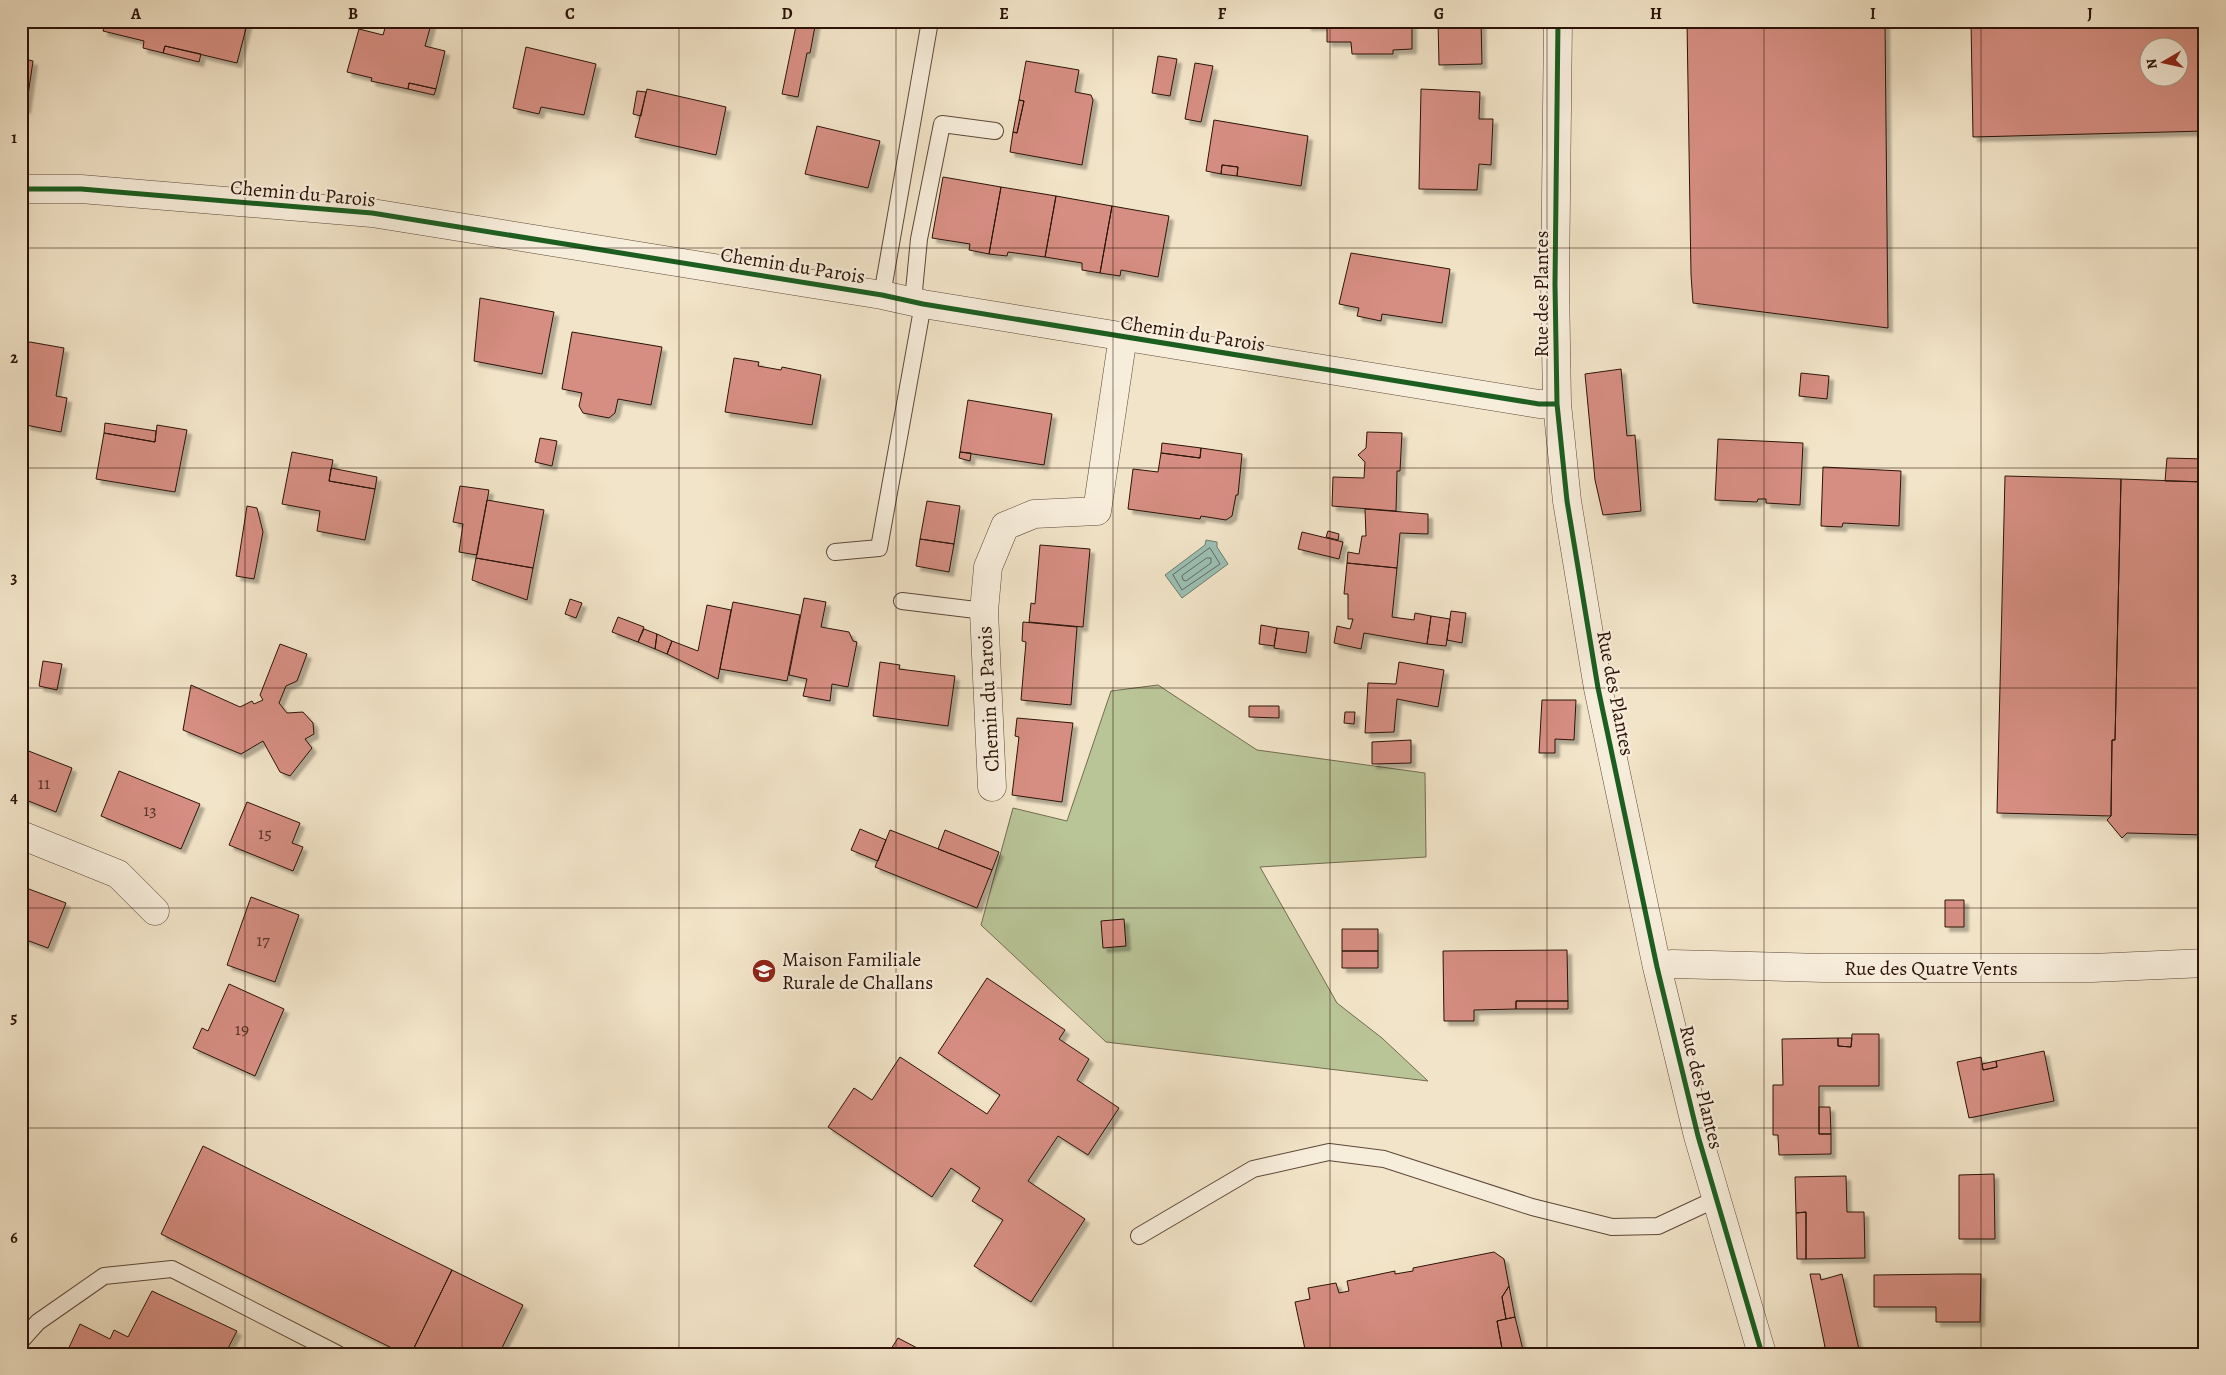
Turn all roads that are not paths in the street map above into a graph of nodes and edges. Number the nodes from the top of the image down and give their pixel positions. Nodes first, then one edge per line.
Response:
1 (930, 21) edge
2 (1558, 21) edge
3 (995, 131) dead end
4 (21, 189) edge
5 (882, 295) junction
6 (918, 302) junction
7 (1123, 336) junction
8 (1557, 404) junction
9 (834, 552) dead end
10 (902, 601) dead end
11 (984, 611) junction
12 (992, 787) dead end
13 (21, 835) edge
14 (155, 911) dead end
15 (2205, 963) edge
16 (1657, 967) junction
17 (1716, 1199) junction
18 (1140, 1236) dead end
19 (21, 1341) edge
20 (338, 1354) edge
21 (1762, 1354) edge

1 - 5 lane
2 - 8 street, Rue des Plantes
3 - 6 lane
4 - 5 street, Chemin du Parois
5 - 6 street, Chemin du Parois
6 - 7 street, Chemin du Parois
6 - 9 lane
7 - 8 street, Chemin du Parois
7 - 11 street, Chemin du Parois
8 - 16 street, Rue des Plantes
10 - 11 lane
11 - 12 street, Chemin du Parois
13 - 14 street
15 - 16 street, Rue des Quatre Vents
16 - 17 street, Rue des Plantes
17 - 18 lane
17 - 21 street, Rue des Plantes
19 - 20 lane

